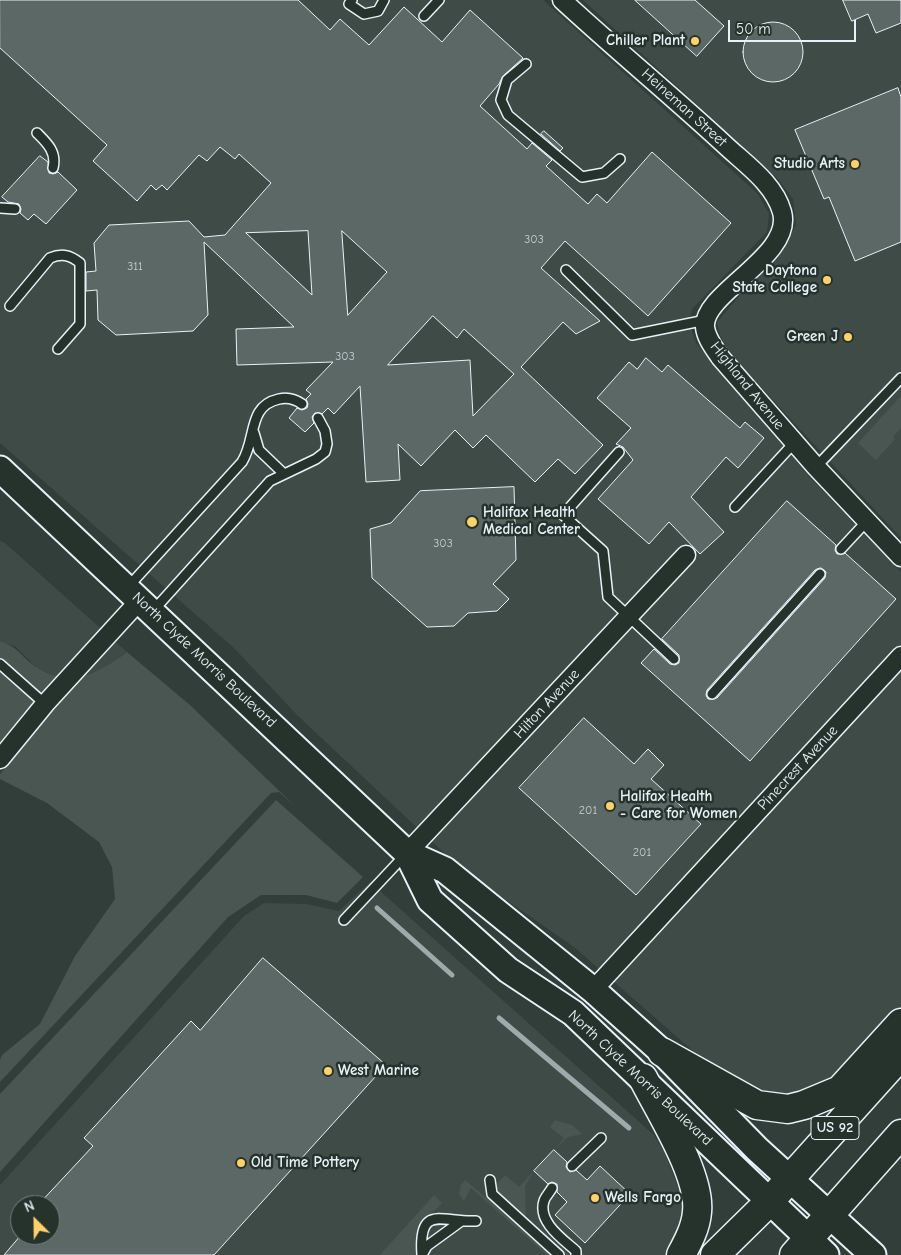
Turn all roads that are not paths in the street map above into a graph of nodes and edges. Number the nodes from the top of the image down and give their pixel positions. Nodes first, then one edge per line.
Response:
1 (352, 0) edge
2 (384, 0) edge
3 (439, 0) edge
4 (562, 0) edge
5 (424, 16) dead end
6 (526, 64) dead end
7 (37, 133) dead end
8 (620, 159) dead end
9 (53, 168) dead end
10 (0, 208) edge
11 (15, 209) dead end
12 (566, 270) dead end
13 (10, 306) dead end
14 (706, 320) junction
15 (58, 349) dead end
16 (901, 378) edge
17 (302, 404) dead end
18 (318, 418) dead end
19 (253, 431) junction
20 (794, 443) junction
21 (618, 452) dead end
22 (816, 467) junction
23 (0, 468) edge
24 (283, 473) junction
25 (735, 507) dead end
26 (867, 521) junction
27 (841, 549) dead end
28 (686, 555) dead end
29 (901, 557) edge
30 (820, 574) dead end
31 (139, 600) junction
32 (628, 617) junction
33 (901, 656) edge
34 (674, 659) dead end
35 (0, 664) edge
36 (712, 694) dead end
37 (45, 704) junction
38 (0, 758) edge
39 (407, 853) junction
40 (344, 920) dead end
41 (594, 990) junction
42 (901, 1023) edge
43 (662, 1052) junction
44 (901, 1055) edge
45 (643, 1078) junction
46 (901, 1134) edge
47 (601, 1138) dead end
48 (572, 1166) dead end
49 (789, 1179) junction
50 (490, 1180) dead end
51 (552, 1188) dead end
52 (769, 1202) junction
53 (829, 1215) junction
54 (476, 1221) dead end
55 (460, 1222) junction
56 (810, 1250) edge
57 (422, 1255) edge
58 (559, 1255) edge
59 (576, 1255) edge
60 (681, 1255) edge
61 (715, 1255) edge
62 (873, 1255) edge

1 - 2 lane
3 - 5 lane
4 - 14 street, Heineman Street
6 - 8 lane
7 - 9 lane
10 - 11 lane
12 - 14 lane
13 - 15 lane
14 - 20 street, Highland Avenue
16 - 22 lane
17 - 19 lane
18 - 24 lane
19 - 24 lane
19 - 31 lane
20 - 22 street, Highland Avenue
20 - 25 lane
21 - 32 lane
22 - 26 street, Highland Avenue
23 - 31 main road, North Clyde Morris Boulevard
24 - 31 lane
26 - 27 lane
26 - 29 street, Highland Avenue
28 - 32 street, Hilton Avenue
30 - 36 lane
31 - 37 street
31 - 39 main road, North Clyde Morris Boulevard
32 - 34 lane
32 - 39 street, Hilton Avenue
33 - 41 street, Pinecrest Avenue
35 - 37 lane
37 - 38 street
39 - 40 lane
39 - 41 main road, North Clyde Morris Boulevard
39 - 45 main road, North Clyde Morris Boulevard
41 - 43 main road, North Clyde Morris Boulevard
42 - 43 main road
43 - 49 main road, North Clyde Morris Boulevard
44 - 49 main road, US 92
45 - 52 main road, North Clyde Morris Boulevard
45 - 60 main road
46 - 53 main road
47 - 48 lane
49 - 52 main road, US 92
49 - 53 main road, North Clyde Morris Boulevard
50 - 58 lane
51 - 59 lane
52 - 56 main road, North Clyde Morris Boulevard
52 - 61 main road, US 92
53 - 56 main road
53 - 62 main road, North Clyde Morris Boulevard
54 - 55 lane
55 - 57 lane
55 - 57 lane

